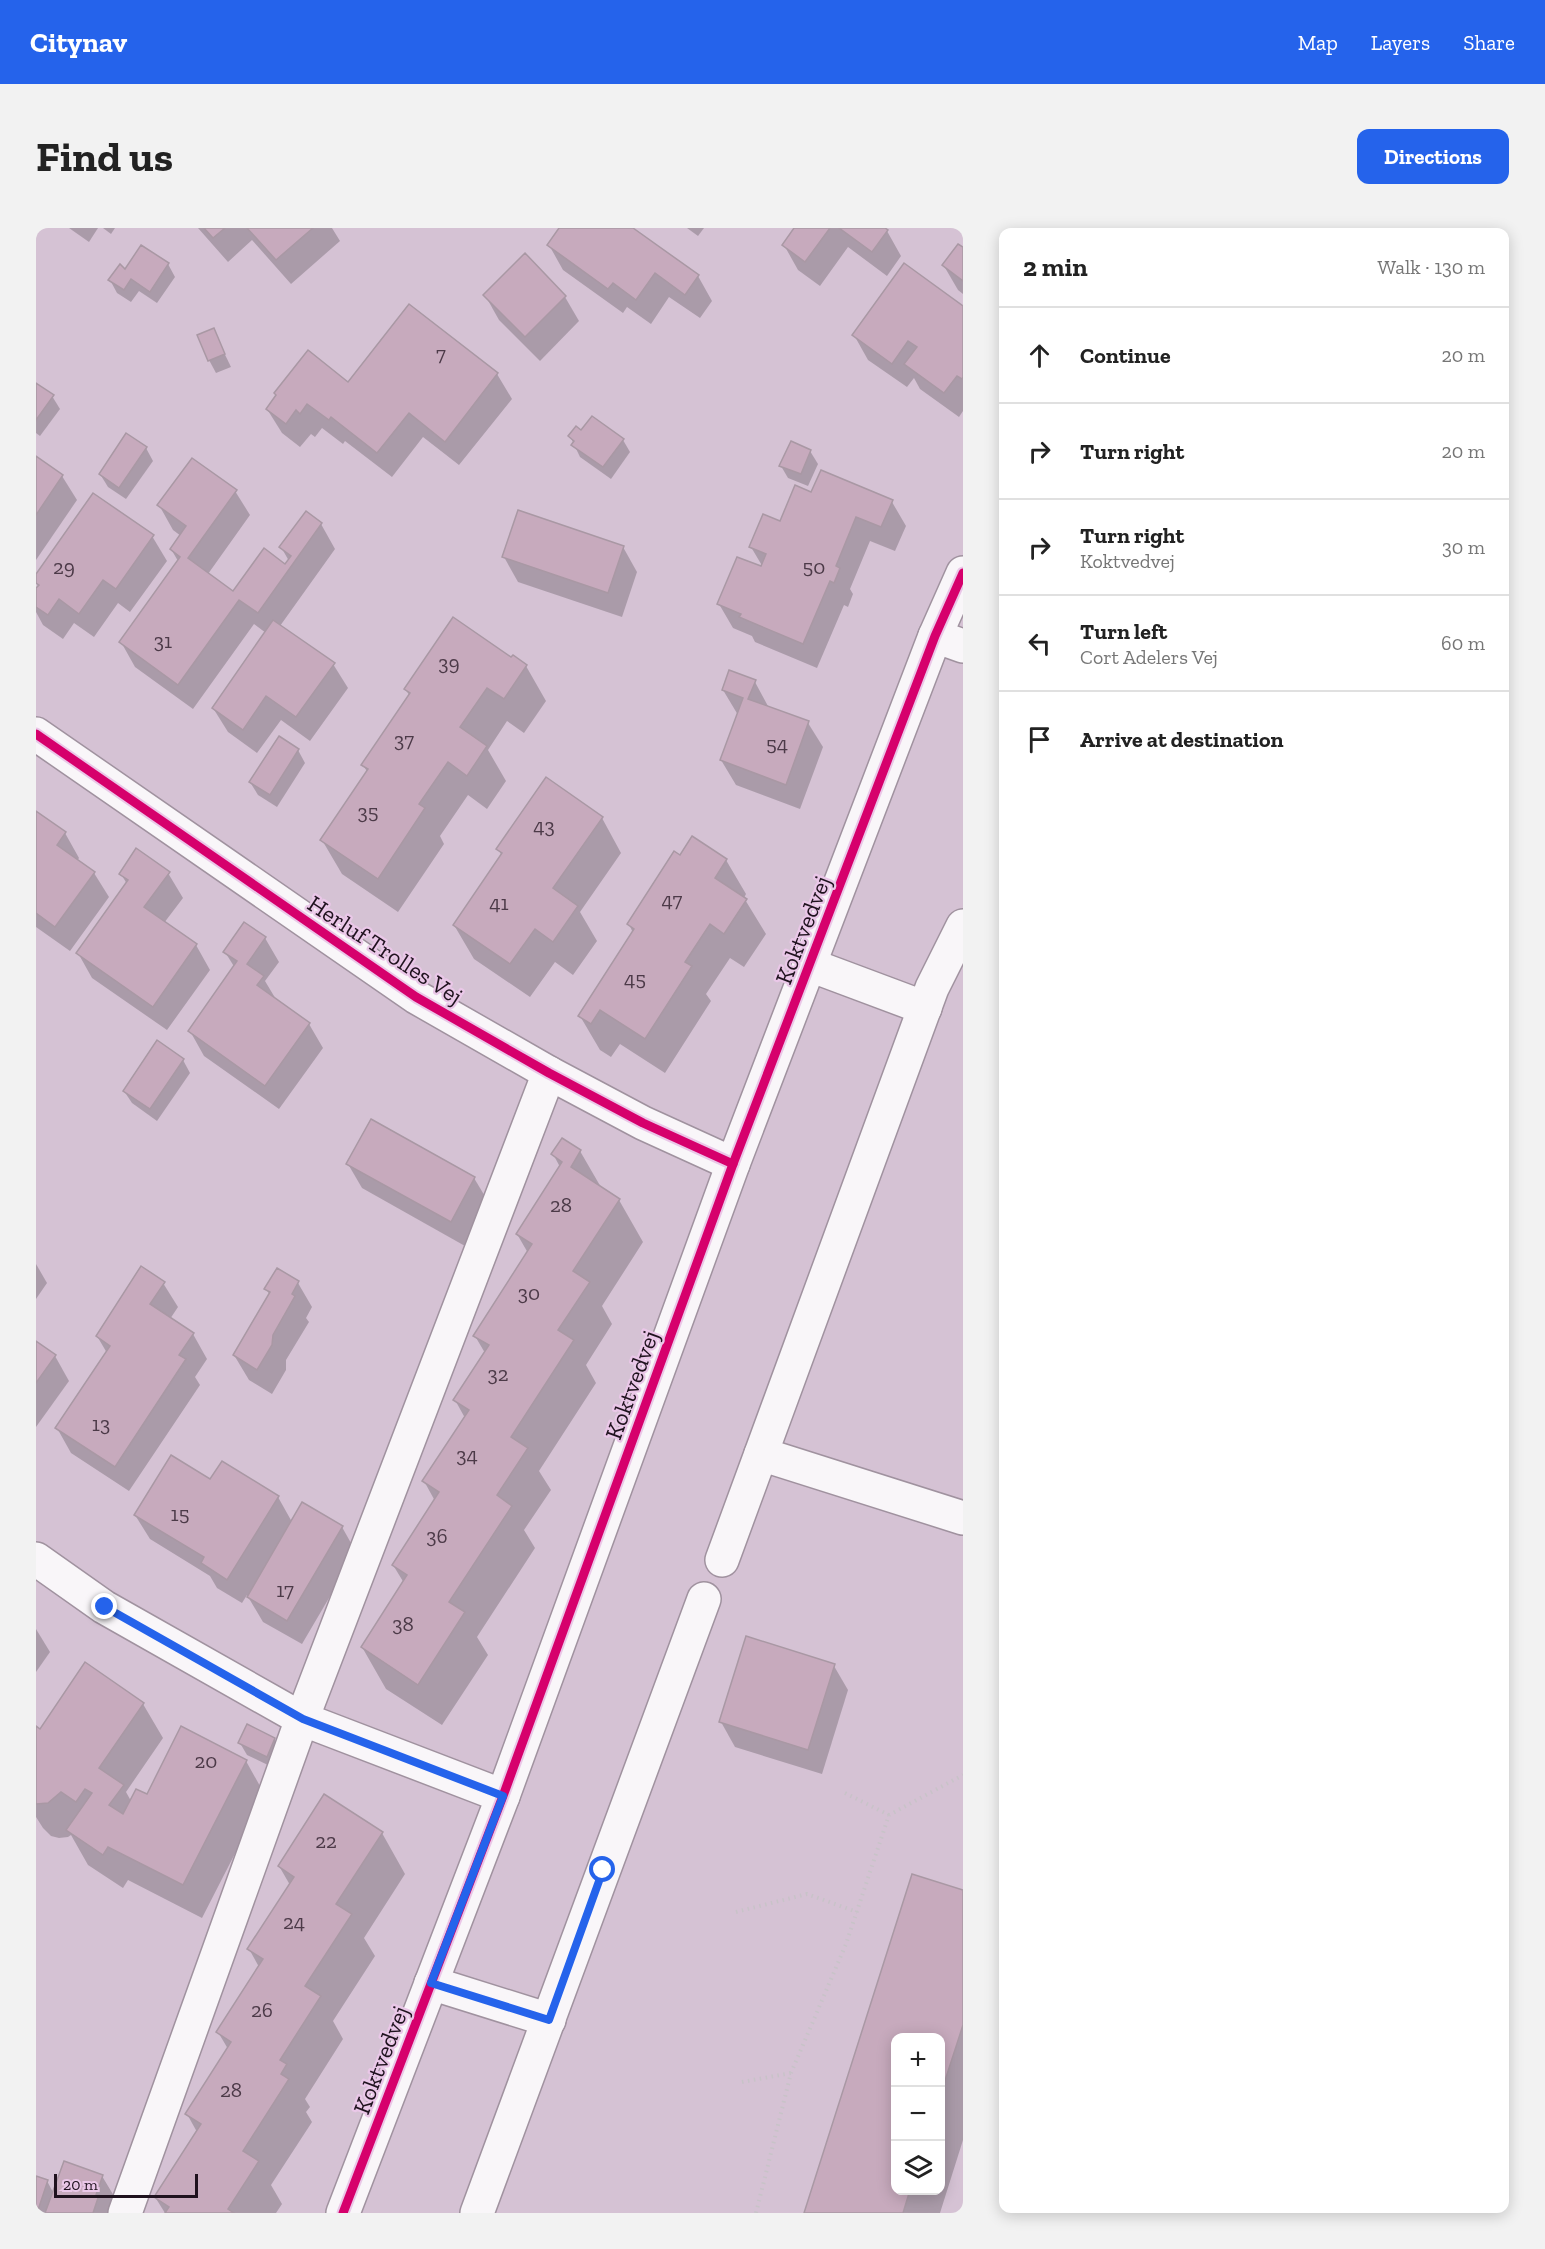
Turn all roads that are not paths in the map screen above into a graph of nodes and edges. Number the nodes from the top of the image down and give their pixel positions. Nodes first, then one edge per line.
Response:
1 (963, 573) edge
2 (949, 641) edge
3 (36, 734) edge
4 (963, 926) edge
5 (810, 965) junction
6 (925, 1008) junction
7 (549, 1073) junction
8 (733, 1164) junction
9 (761, 1454) junction
10 (963, 1518) edge
11 (36, 1559) edge
12 (722, 1560) dead end
13 (704, 1599) dead end
14 (303, 1719) junction
15 (503, 1796) junction
16 (431, 1983) junction
17 (549, 2020) junction
18 (125, 2213) edge
19 (343, 2213) edge
20 (477, 2213) edge

1 - 2 street, Koktvedvej
2 - 5 street, Koktvedvej
3 - 7 street, Herluf Trolles Vej
4 - 6 street
5 - 6 street
5 - 8 street, Koktvedvej
6 - 9 street
7 - 8 street, Herluf Trolles Vej
7 - 14 street
8 - 15 street, Koktvedvej
9 - 10 street
9 - 12 street
11 - 14 street
13 - 17 street
14 - 15 street
14 - 18 street
15 - 16 street, Koktvedvej
16 - 17 street
16 - 19 street, Koktvedvej
17 - 20 street

